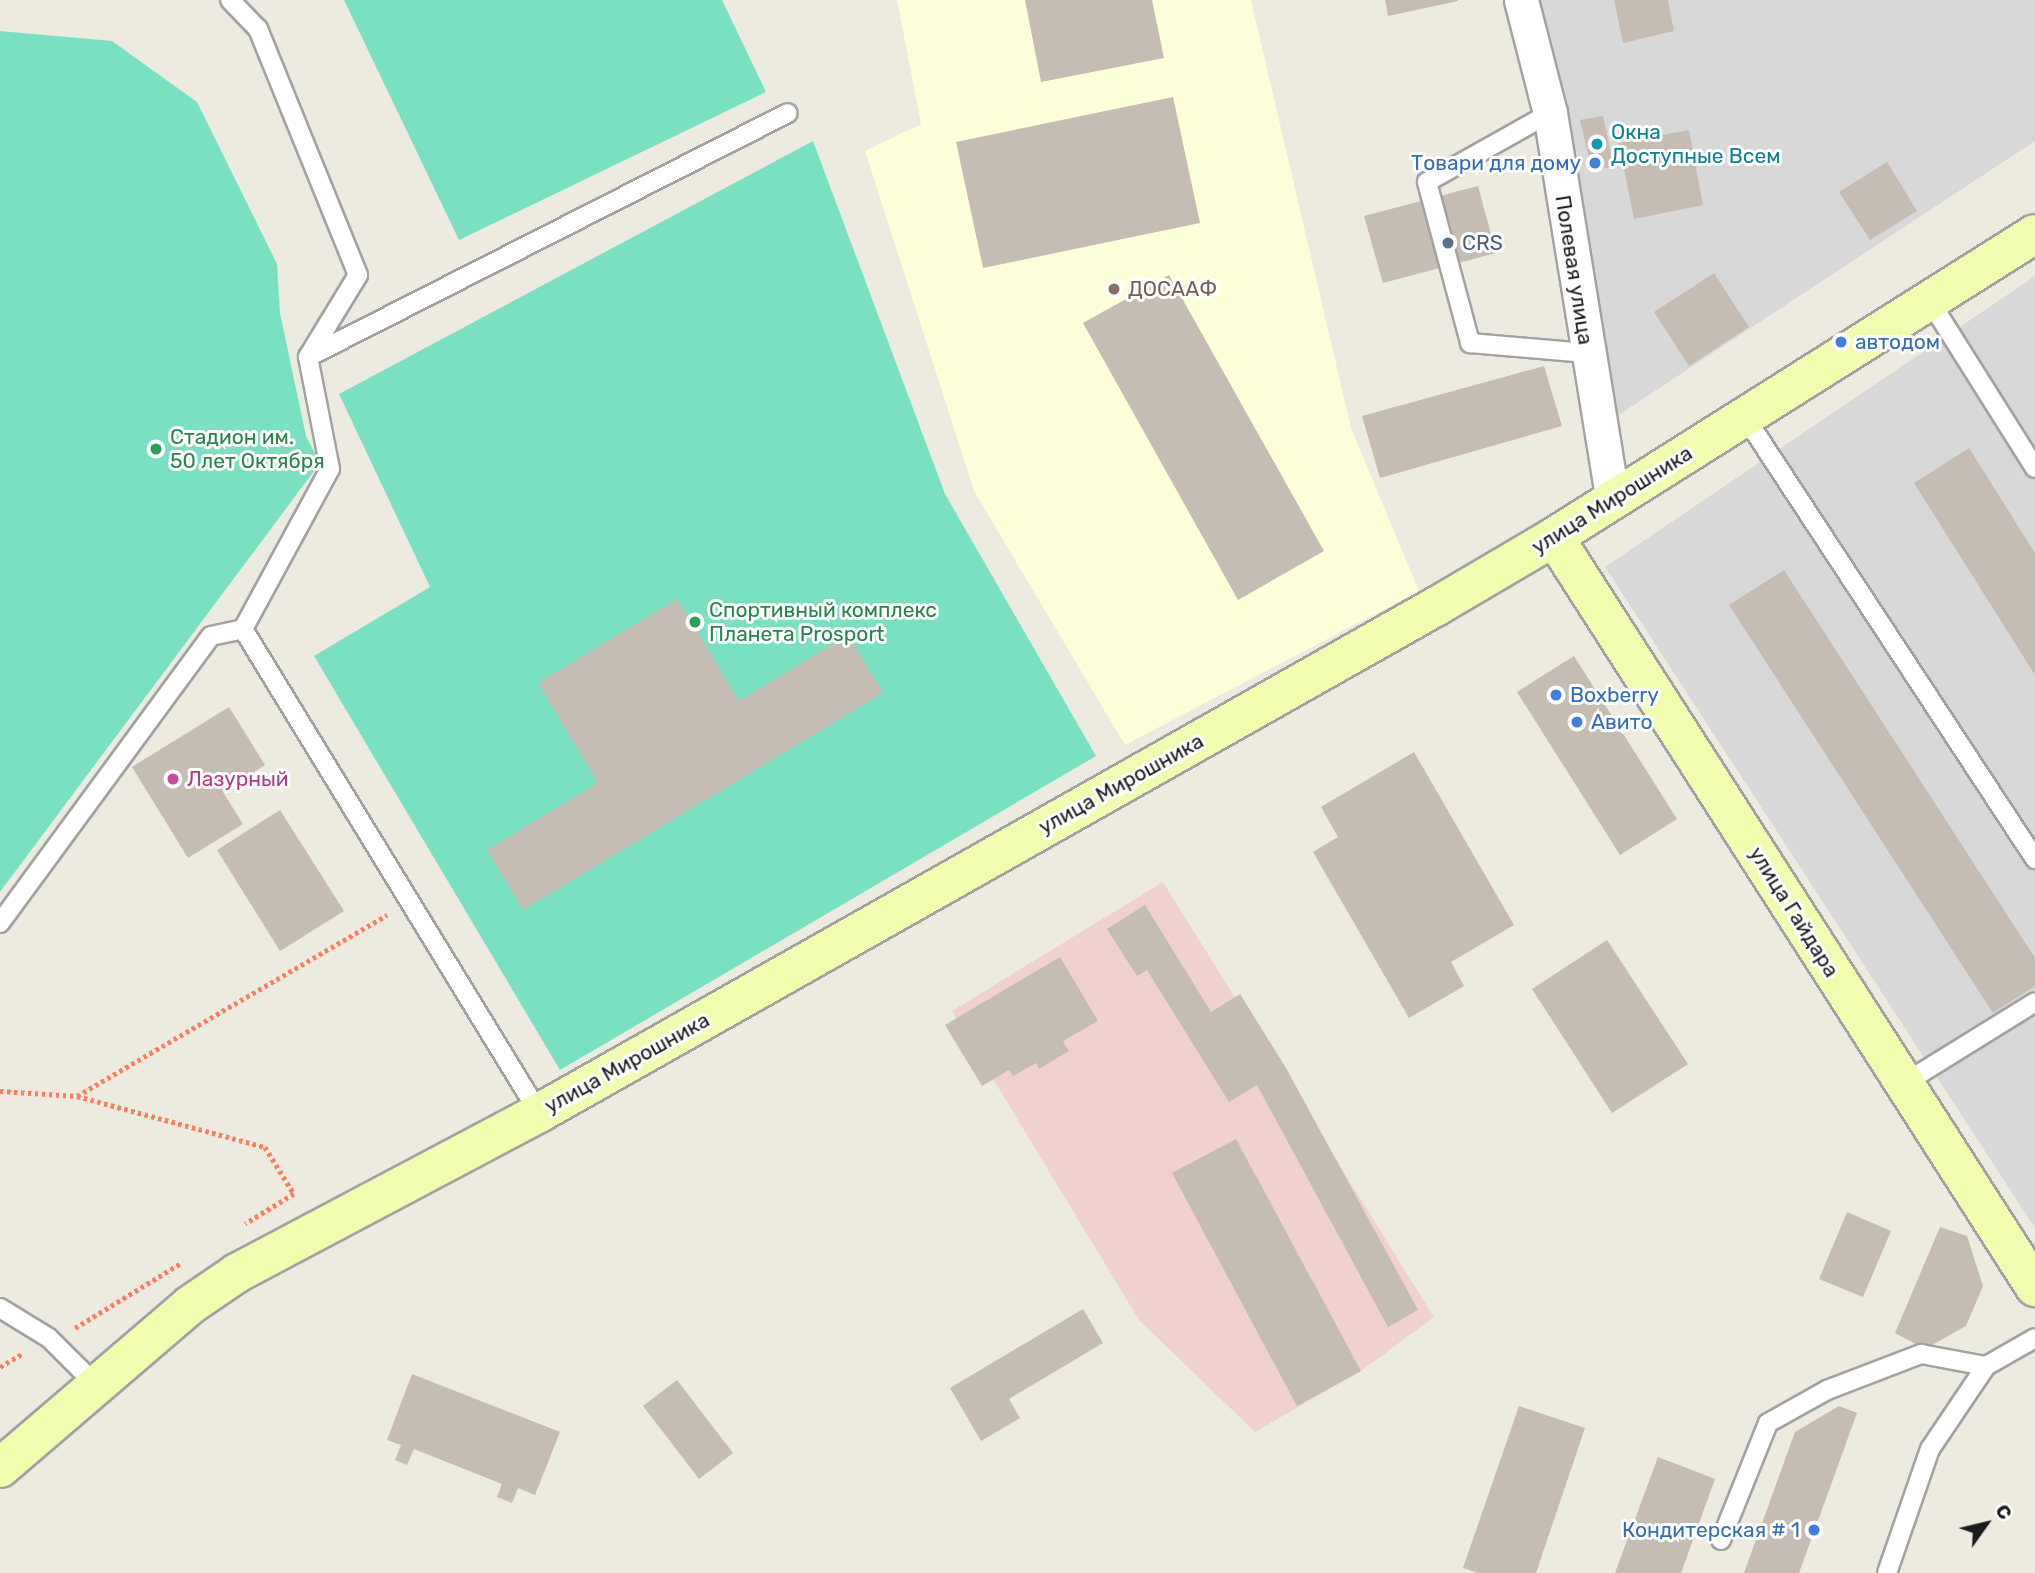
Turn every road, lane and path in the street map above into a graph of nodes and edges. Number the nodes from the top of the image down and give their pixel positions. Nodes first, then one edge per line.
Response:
1 (230, 0) edge
2 (1521, 0) edge
3 (788, 113) dead end
4 (1550, 113) junction
5 (2035, 234) edge
6 (1931, 303) junction
7 (1587, 353) junction
8 (308, 357) junction
9 (1745, 417) junction
10 (2035, 468) edge
11 (1613, 500) junction
12 (1554, 537) junction
13 (243, 629) junction
14 (2035, 859) edge
15 (409, 901) junction
16 (0, 923) edge
17 (2035, 1002) edge
18 (1903, 1084) junction
19 (0, 1091) edge
20 (77, 1096) junction
21 (538, 1113) junction
22 (236, 1229) dead end
23 (190, 1257) dead end
24 (2035, 1287) edge
25 (0, 1308) edge
26 (49, 1338) junction
27 (2035, 1338) edge
28 (1986, 1366) junction
29 (0, 1367) edge
30 (95, 1384) junction
31 (12, 1456) edge
32 (1721, 1541) dead end
33 (1888, 1573) edge

1 - 8 lane
2 - 4 street, Полевая улица
3 - 8 lane
4 - 7 street, Полевая улица
4 - 7 lane
5 - 6 main road, улица Мирошника
6 - 9 main road, улица Мирошника
6 - 10 lane
7 - 11 street, Полевая улица
8 - 13 lane
9 - 11 main road, улица Мирошника
9 - 14 lane
11 - 12 main road, улица Мирошника
12 - 18 main road, улица Гайдара
12 - 21 main road, улица Мирошника
13 - 15 lane
13 - 16 lane
15 - 20 path
15 - 21 lane
17 - 18 lane
18 - 24 main road, улица Гайдара
19 - 20 path
20 - 22 path
21 - 30 main road, улица Мирошника
23 - 26 path
25 - 26 lane
26 - 29 path
26 - 30 lane
27 - 28 lane
28 - 32 lane
28 - 33 lane
30 - 31 main road, улица Мирошника

